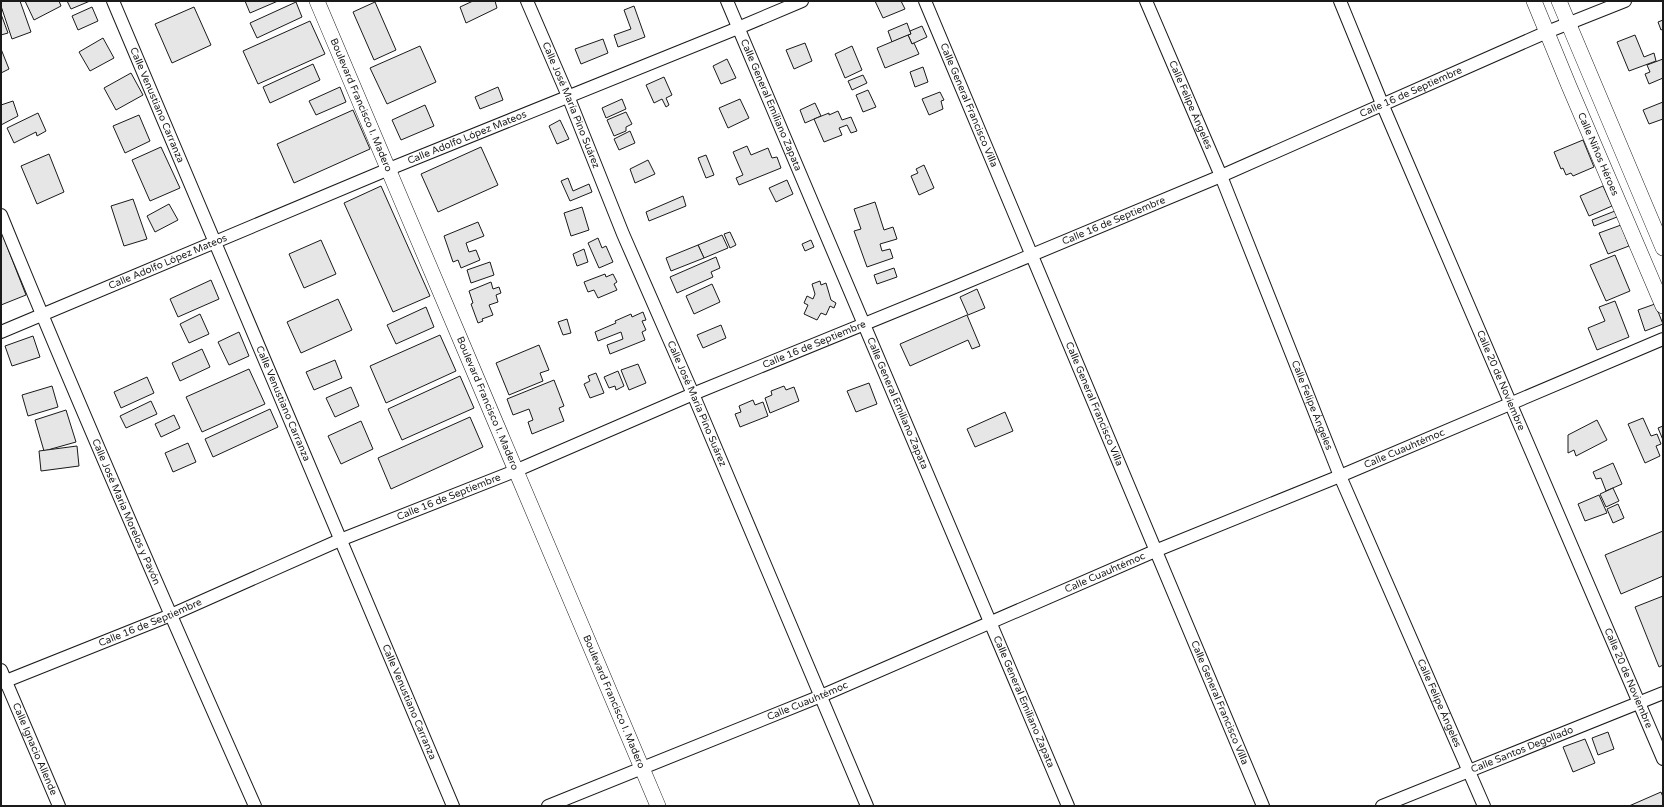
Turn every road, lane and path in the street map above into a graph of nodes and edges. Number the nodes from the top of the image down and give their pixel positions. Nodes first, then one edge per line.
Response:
1 (113, 1) edge
2 (317, 1) edge
3 (527, 1) edge
4 (727, 1) edge
5 (802, 1) edge
6 (925, 1) edge
7 (1146, 1) edge
8 (1340, 1) edge
9 (1534, 1) edge
10 (1559, 1) edge
11 (1625, 1) edge
12 (1568, 24) junction
13 (738, 28) junction
14 (1547, 32) junction
15 (568, 96) junction
16 (1382, 106) junction
17 (389, 169) junction
18 (1221, 176) junction
19 (1, 215) edge
20 (215, 242) junction
21 (1663, 248) edge
22 (1031, 256) junction
23 (1663, 306) edge
24 (42, 315) junction
25 (864, 324) junction
26 (1, 332) edge
27 (1663, 339) edge
28 (693, 394) junction
29 (1510, 403) junction
30 (514, 471) junction
31 (1340, 476) junction
32 (340, 540) junction
33 (1156, 551) junction
34 (171, 615) junction
35 (991, 624) junction
36 (1, 670) edge
37 (3, 682) edge
38 (1663, 693) edge
39 (821, 696) junction
40 (1639, 703) junction
41 (1663, 759) edge
42 (642, 769) junction
43 (1469, 772) junction
44 (59, 806) edge
45 (255, 806) edge
46 (453, 806) edge
47 (548, 806) edge
48 (658, 806) edge
49 (867, 806) edge
50 (1068, 806) edge
51 (1263, 806) edge
52 (1382, 806) edge
53 (1484, 806) edge

1 - 20 street, Calle Venustiano Carranza
2 - 17 street, Boulevard Francisco I. Madero
3 - 15 street, Calle José María Pino Suárez
4 - 13 street, Calle General Emiliano Zapata
5 - 13 street, Calle Adolfo López Mateos
6 - 22 street, Calle General Francisco Villa
7 - 18 street, Calle Felipe Ángeles
8 - 16 street, Calle 20 de Noviembre
9 - 14 street, Calle Niños Héroes
10 - 12 street
11 - 12 street, Calle 16 de Septiembre
12 - 14 street, Calle 16 de Septiembre
12 - 21 street
13 - 15 street, Calle Adolfo López Mateos
13 - 25 street, Calle General Emiliano Zapata
14 - 16 street, Calle 16 de Septiembre
14 - 23 street, Calle Niños Héroes
15 - 17 street, Calle Adolfo López Mateos
15 - 28 street, Calle José María Pino Suárez
16 - 18 street, Calle 16 de Septiembre
16 - 29 street, Calle 20 de Noviembre
17 - 20 street, Calle Adolfo López Mateos
17 - 30 street, Boulevard Francisco I. Madero
18 - 22 street, Calle 16 de Septiembre
18 - 31 street, Calle Felipe Ángeles
19 - 24 street, Calle José María Morelos y Pavón
20 - 24 street, Calle Adolfo López Mateos
20 - 32 street, Calle Venustiano Carranza
22 - 25 street, Calle 16 de Septiembre
22 - 33 street, Calle General Francisco Villa
24 - 26 street, Calle Adolfo López Mateos
24 - 34 street, Calle José María Morelos y Pavón
25 - 28 street, Calle 16 de Septiembre
25 - 35 street, Calle General Emiliano Zapata
27 - 29 street, Calle Cuauhtémoc
28 - 30 street, Calle 16 de Septiembre
28 - 39 street, Calle José María Pino Suárez
29 - 31 street, Calle Cuauhtémoc
29 - 40 street, Calle 20 de Noviembre
30 - 32 street, Calle 16 de Septiembre
30 - 42 street, Boulevard Francisco I. Madero
31 - 33 street, Calle Cuauhtémoc
31 - 43 street, Calle Felipe Ángeles
32 - 34 street, Calle 16 de Septiembre
32 - 46 street, Calle Venustiano Carranza
33 - 35 street, Calle Cuauhtémoc
33 - 51 street, Calle General Francisco Villa
34 - 37 street, Calle 16 de Septiembre
34 - 45 street, Calle José María Morelos y Pavón
35 - 39 street, Calle Cuauhtémoc
35 - 50 street, Calle General Emiliano Zapata
36 - 37 street, Calle Ignacio Allende
37 - 44 street, Calle Ignacio Allende
38 - 40 street, Calle Santos Degollado
39 - 42 street, Calle Cuauhtémoc
39 - 49 street, Calle José María Pino Suárez
40 - 41 street, Calle 20 de Noviembre
40 - 43 street, Calle Santos Degollado
42 - 47 street, Calle Cuauhtémoc
42 - 48 street, Boulevard Francisco I. Madero
43 - 52 street, Calle Santos Degollado
43 - 53 street, Calle Felipe Ángeles

